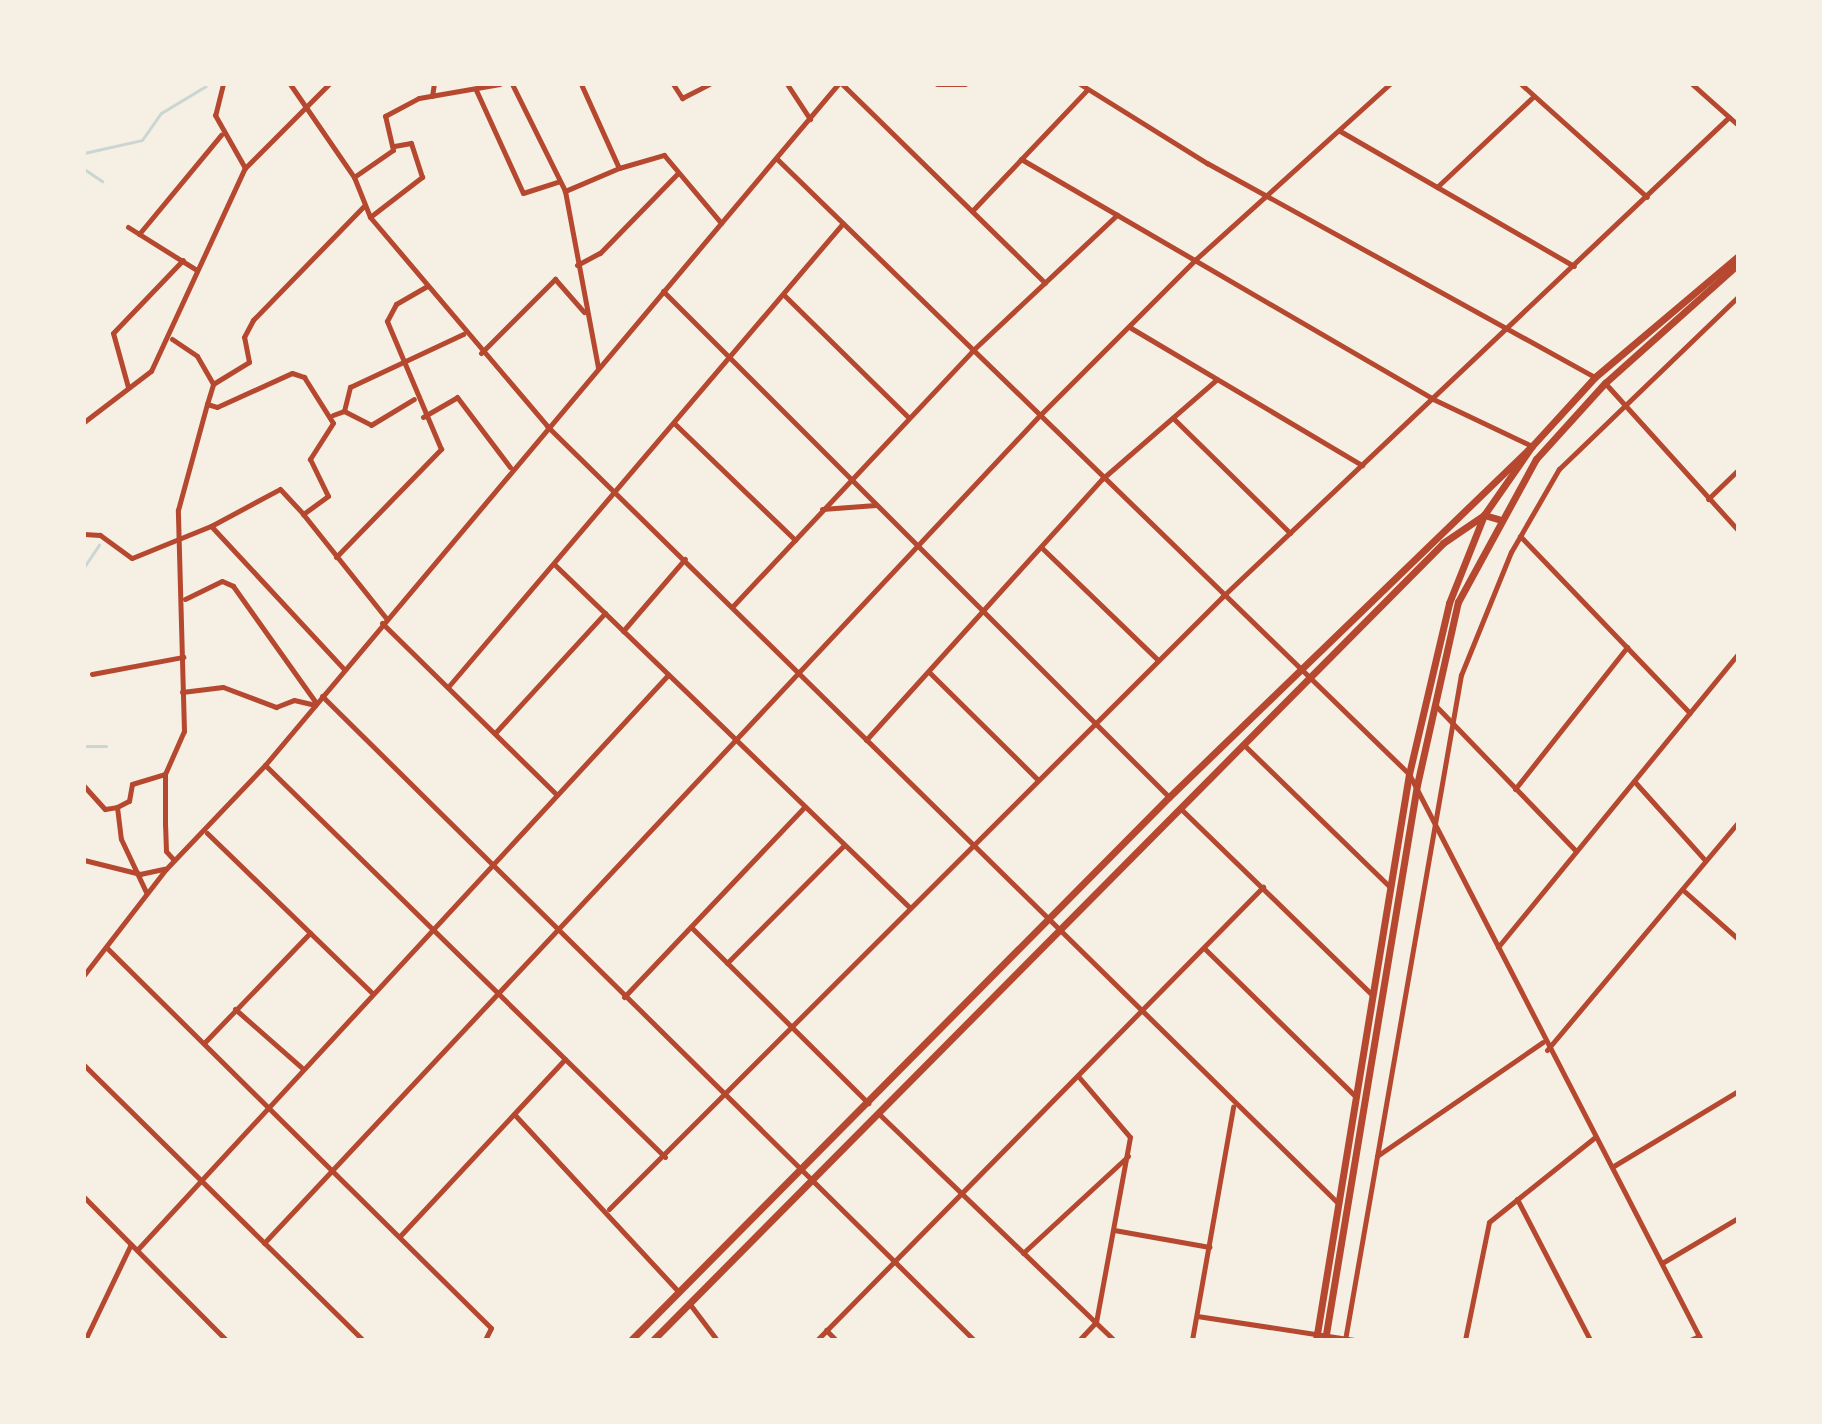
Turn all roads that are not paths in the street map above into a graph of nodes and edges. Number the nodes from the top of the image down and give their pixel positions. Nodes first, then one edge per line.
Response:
1 (223, 84) edge
2 (290, 84) edge
3 (329, 84) edge
4 (434, 84) edge
5 (500, 84) edge
6 (512, 84) edge
7 (581, 84) edge
8 (673, 84) edge
9 (709, 84) edge
10 (787, 84) edge
11 (840, 84) edge
12 (937, 84) edge
13 (965, 84) edge
14 (1080, 84) edge
15 (1390, 84) edge
16 (1521, 84) edge
17 (1692, 84) edge
18 (476, 90) junction
19 (1087, 90) junction
20 (432, 96) junction
21 (1534, 96) junction
22 (305, 104) junction
23 (1729, 117) junction
24 (810, 119) junction
25 (1738, 125) edge
26 (1340, 131) junction
27 (221, 135) junction
28 (394, 146) junction
29 (776, 158) junction
30 (1021, 159) junction
31 (245, 168) junction
32 (619, 168) junction
33 (678, 173) junction
34 (354, 177) junction
35 (559, 181) junction
36 (1437, 187) junction
37 (565, 191) junction
38 (1268, 197) junction
39 (1647, 197) junction
40 (364, 206) junction
41 (972, 211) junction
42 (1117, 215) junction
43 (370, 217) junction
44 (721, 223) junction
45 (843, 223) junction
46 (128, 227) dead end
47 (139, 234) junction
48 (1738, 256) edge
49 (1196, 259) junction
50 (183, 260) junction
51 (1738, 264) edge
52 (577, 265) junction
53 (1574, 266) junction
54 (195, 269) junction
55 (1045, 283) junction
56 (427, 286) junction
57 (663, 291) junction
58 (784, 295) junction
59 (1738, 297) edge
60 (586, 316) junction
61 (1131, 328) junction
62 (1505, 331) junction
63 (463, 334) junction
64 (172, 339) junction
65 (972, 351) junction
66 (481, 353) junction
67 (731, 360) junction
68 (399, 363) junction
69 (598, 369) junction
70 (1595, 377) junction
71 (1217, 379) junction
72 (1605, 383) junction
73 (213, 384) junction
74 (128, 387) junction
75 (414, 399) junction
76 (1433, 399) junction
77 (1620, 402) junction
78 (207, 404) junction
79 (344, 411) junction
80 (333, 415) junction
81 (1039, 416) junction
82 (423, 417) junction
83 (908, 417) junction
84 (1173, 418) junction
85 (84, 422) edge
86 (675, 424) junction
87 (547, 426) junction
88 (1532, 446) junction
89 (1362, 465) junction
90 (510, 467) junction
91 (1738, 470) edge
92 (849, 477) junction
93 (1102, 479) junction
94 (615, 492) junction
95 (1708, 499) junction
96 (878, 505) junction
97 (821, 509) junction
98 (303, 514) junction
99 (1484, 515) junction
100 (1498, 519) junction
101 (211, 526) junction
102 (1738, 530) edge
103 (1290, 533) junction
104 (84, 534) edge
105 (1520, 536) junction
106 (179, 540) junction
107 (795, 540) junction
108 (917, 544) junction
109 (1042, 548) junction
110 (336, 557) junction
111 (685, 559) junction
112 (554, 564) junction
113 (1222, 597) junction
114 (185, 599) junction
115 (732, 607) junction
116 (984, 611) junction
117 (605, 613) junction
118 (384, 620) junction
119 (623, 631) junction
120 (1627, 647) junction
121 (1738, 654) edge
122 (183, 657) junction
123 (1158, 660) junction
124 (344, 669) junction
125 (1301, 669) junction
126 (929, 672) junction
127 (799, 673) junction
128 (92, 674) dead end
129 (668, 675) junction
130 (1311, 678) junction
131 (448, 687) junction
132 (182, 692) junction
133 (322, 696) junction
134 (1433, 702) junction
135 (316, 704) junction
136 (1690, 713) junction
137 (1096, 722) junction
138 (1452, 726) junction
139 (495, 733) junction
140 (866, 740) junction
141 (737, 741) junction
142 (1243, 744) junction
143 (265, 765) junction
144 (165, 774) junction
145 (1409, 774) junction
146 (1038, 780) junction
147 (1634, 781) junction
148 (1417, 785) junction
149 (84, 786) edge
150 (1515, 789) junction
151 (557, 795) junction
152 (1169, 797) junction
153 (117, 807) junction
154 (804, 807) junction
155 (1181, 809) junction
156 (1738, 822) edge
157 (1433, 824) junction
158 (207, 833) junction
159 (844, 845) junction
160 (974, 845) junction
161 (1576, 851) junction
162 (84, 860) edge
163 (174, 860) junction
164 (1705, 860) junction
165 (492, 865) junction
166 (166, 869) junction
167 (140, 874) junction
168 (1263, 887) junction
169 (1390, 887) junction
170 (1683, 890) junction
171 (146, 893) junction
172 (910, 908) junction
173 (1049, 922) junction
174 (691, 927) junction
175 (434, 929) junction
176 (558, 931) junction
177 (1059, 931) junction
178 (310, 933) junction
179 (1738, 939) edge
180 (1498, 947) junction
181 (107, 948) junction
182 (1204, 948) junction
183 (727, 963) junction
184 (84, 975) edge
185 (373, 994) junction
186 (499, 994) junction
187 (1373, 996) junction
188 (624, 997) junction
189 (235, 1009) junction
190 (1141, 1012) junction
191 (794, 1026) junction
192 (1543, 1042) junction
193 (204, 1043) junction
194 (1547, 1050) junction
195 (565, 1059) junction
196 (84, 1065) edge
197 (301, 1067) junction
198 (1078, 1076) junction
199 (1738, 1091) edge
200 (725, 1096) junction
201 (1356, 1097) junction
202 (267, 1104) junction
203 (869, 1104) junction
204 (1233, 1107) junction
205 (878, 1113) junction
206 (514, 1114) junction
207 (1595, 1137) junction
208 (1129, 1155) junction
209 (1377, 1156) junction
210 (665, 1157) junction
211 (1612, 1167) junction
212 (334, 1171) junction
213 (800, 1175) junction
214 (200, 1180) junction
215 (809, 1184) junction
216 (963, 1193) junction
217 (84, 1197) edge
218 (1517, 1198) junction
219 (1338, 1203) junction
220 (609, 1209) junction
221 (1738, 1218) edge
222 (1114, 1230) junction
223 (400, 1236) junction
224 (264, 1243) junction
225 (131, 1244) junction
226 (1209, 1247) junction
227 (137, 1250) junction
228 (1023, 1253) junction
229 (890, 1262) junction
230 (1662, 1263) junction
231 (679, 1292) junction
232 (689, 1303) junction
233 (1197, 1316) junction
234 (1096, 1322) junction
235 (826, 1330) junction
236 (356, 1333) junction
237 (1325, 1336) edge
238 (1316, 1338) edge
239 (1700, 1338) edge
240 (1345, 1339) edge
241 (85, 1340) edge
242 (226, 1340) edge
243 (350, 1340) edge
244 (363, 1340) edge
245 (485, 1340) edge
246 (631, 1340) edge
247 (653, 1340) edge
248 (717, 1340) edge
249 (817, 1340) edge
250 (836, 1340) edge
251 (974, 1340) edge
252 (1079, 1340) edge
253 (1114, 1340) edge
254 (1192, 1340) edge
255 (1354, 1340) edge
256 (1465, 1340) edge
257 (1590, 1340) edge
258 (1690, 1340) edge

1 - 27 street
2 - 22 street
3 - 22 street
4 - 20 street
5 - 18 street
6 - 35 street
7 - 32 street
8 - 9 street
10 - 24 street
11 - 24 street
11 - 41 street
12 - 13 street
14 - 19 street
15 - 26 street
16 - 21 street
17 - 23 street
18 - 20 street
18 - 35 street
19 - 30 street
19 - 38 street
20 - 28 street
21 - 36 street
21 - 39 street
22 - 31 street
22 - 34 street
23 - 25 street
23 - 39 street
24 - 29 street
26 - 36 street
26 - 38 street
27 - 31 street
27 - 47 street
28 - 34 street
28 - 43 street
29 - 44 street
29 - 45 street
30 - 41 street
30 - 42 street
31 - 54 street
32 - 33 street
32 - 37 street
33 - 44 street
33 - 52 street
34 - 40 street
35 - 37 street
36 - 53 street
37 - 52 street
38 - 49 street
38 - 62 street
39 - 53 street
40 - 43 street
40 - 73 street
41 - 55 street
42 - 49 street
42 - 55 street
43 - 56 street
44 - 57 street
45 - 58 street
45 - 65 street
46 - 47 street
47 - 50 street
48 - 70 street
49 - 61 street
49 - 76 street
50 - 54 street
50 - 74 street
51 - 72 street
52 - 60 street
53 - 62 street
54 - 64 street
55 - 65 street
56 - 63 street
56 - 68 street
57 - 67 street
57 - 69 street
58 - 67 street
58 - 83 street
59 - 77 street
60 - 66 street
60 - 69 street
61 - 71 street
61 - 81 street
62 - 70 street
62 - 76 street
63 - 66 street
63 - 68 street
64 - 73 street
64 - 74 street
65 - 81 street
65 - 83 street
66 - 87 street
67 - 86 street
67 - 92 street
68 - 75 street
68 - 79 street
69 - 87 street
70 - 88 street
71 - 84 street
71 - 89 street
72 - 77 street
72 - 100 street
73 - 78 street
74 - 85 street
75 - 79 street
75 - 82 street
76 - 88 street
76 - 89 street
77 - 95 street
77 - 105 street
78 - 80 street
78 - 106 street
79 - 80 street
80 - 98 street
81 - 93 street
81 - 108 street
82 - 90 street
82 - 110 street
83 - 92 street
84 - 93 street
84 - 103 street
86 - 94 street
86 - 107 street
87 - 90 street
87 - 94 street
88 - 99 street
88 - 125 street
89 - 103 street
90 - 118 street
91 - 95 street
92 - 96 street
92 - 97 street
93 - 109 street
93 - 113 street
94 - 111 street
94 - 112 street
95 - 102 street
96 - 97 street
96 - 108 street
97 - 107 street
98 - 101 street
98 - 110 street
99 - 100 street
99 - 130 street
99 - 145 street
100 - 134 street
101 - 106 street
101 - 124 street
103 - 113 street
104 - 106 street
105 - 120 street
105 - 138 street
106 - 114 street
107 - 115 street
108 - 116 street
108 - 127 street
109 - 116 street
109 - 123 street
110 - 118 street
111 - 115 street
111 - 119 street
112 - 117 street
112 - 131 street
113 - 123 street
113 - 125 street
114 - 122 street
114 - 135 street
115 - 127 street
116 - 126 street
116 - 137 street
117 - 119 street
117 - 139 street
118 - 124 street
118 - 131 street
119 - 129 street
120 - 136 street
120 - 150 street
121 - 136 street
122 - 128 street
122 - 132 street
123 - 137 street
124 - 133 street
125 - 130 street
125 - 152 street
126 - 140 street
126 - 146 street
127 - 140 street
127 - 141 street
129 - 141 street
129 - 151 street
130 - 142 street
130 - 145 street
131 - 139 street
132 - 135 street
132 - 144 street
133 - 135 street
133 - 165 street
134 - 138 street
134 - 148 street
135 - 143 street
136 - 147 street
137 - 146 street
137 - 152 street
138 - 150 street
138 - 157 street
139 - 151 street
140 - 160 street
141 - 154 street
141 - 176 street
142 - 155 street
142 - 169 street
143 - 158 street
143 - 175 street
144 - 153 street
144 - 163 street
145 - 148 street
145 - 169 street
146 - 160 street
147 - 161 street
147 - 164 street
148 - 157 street
148 - 237 street
149 - 153 street
150 - 161 street
151 - 165 street
152 - 173 street
153 - 167 street
154 - 159 street
154 - 174 street
155 - 168 street
155 - 177 street
156 - 164 street
157 - 180 street
157 - 209 street
158 - 163 street
158 - 178 street
159 - 172 street
159 - 183 street
160 - 172 street
160 - 173 street
161 - 180 street
162 - 167 street
163 - 166 street
164 - 170 street
165 - 175 street
165 - 176 street
166 - 167 street
166 - 171 street
167 - 171 street
168 - 182 street
168 - 187 street
169 - 187 street
170 - 179 street
170 - 194 street
171 - 181 street
172 - 191 street
173 - 177 street
173 - 203 street
174 - 183 street
174 - 188 street
175 - 185 street
175 - 186 street
176 - 186 street
176 - 188 street
177 - 190 street
177 - 205 street
178 - 185 street
178 - 189 street
180 - 192 street
181 - 184 street
181 - 193 street
182 - 190 street
182 - 201 street
183 - 191 street
185 - 197 street
186 - 195 street
186 - 212 street
187 - 201 street
188 - 200 street
189 - 193 street
189 - 197 street
190 - 198 street
190 - 204 street
191 - 200 street
191 - 203 street
192 - 194 street
192 - 209 street
193 - 202 street
194 - 207 street
195 - 206 street
195 - 210 street
196 - 214 street
197 - 202 street
198 - 208 street
198 - 216 street
199 - 211 street
200 - 210 street
200 - 213 street
201 - 219 street
202 - 212 street
202 - 214 street
203 - 213 street
204 - 219 street
204 - 226 street
205 - 215 street
205 - 216 street
206 - 220 street
206 - 223 street
207 - 211 street
207 - 218 street
208 - 222 street
208 - 228 street
209 - 240 street
210 - 220 street
211 - 230 street
212 - 223 street
212 - 224 street
213 - 215 street
213 - 231 street
214 - 224 street
214 - 227 street
215 - 229 street
215 - 232 street
216 - 228 street
216 - 229 street
217 - 225 street
218 - 256 street
218 - 257 street
219 - 238 street
220 - 231 street
221 - 230 street
222 - 226 street
222 - 234 street
223 - 245 street
224 - 236 street
225 - 227 street
225 - 241 street
226 - 233 street
227 - 242 street
228 - 234 street
229 - 235 street
229 - 251 street
230 - 239 street
231 - 246 street
232 - 247 street
232 - 248 street
233 - 238 street
233 - 254 street
234 - 252 street
234 - 253 street
235 - 249 street
235 - 250 street
236 - 243 street
236 - 244 street
237 - 238 street
237 - 240 street
239 - 258 street
240 - 255 street

